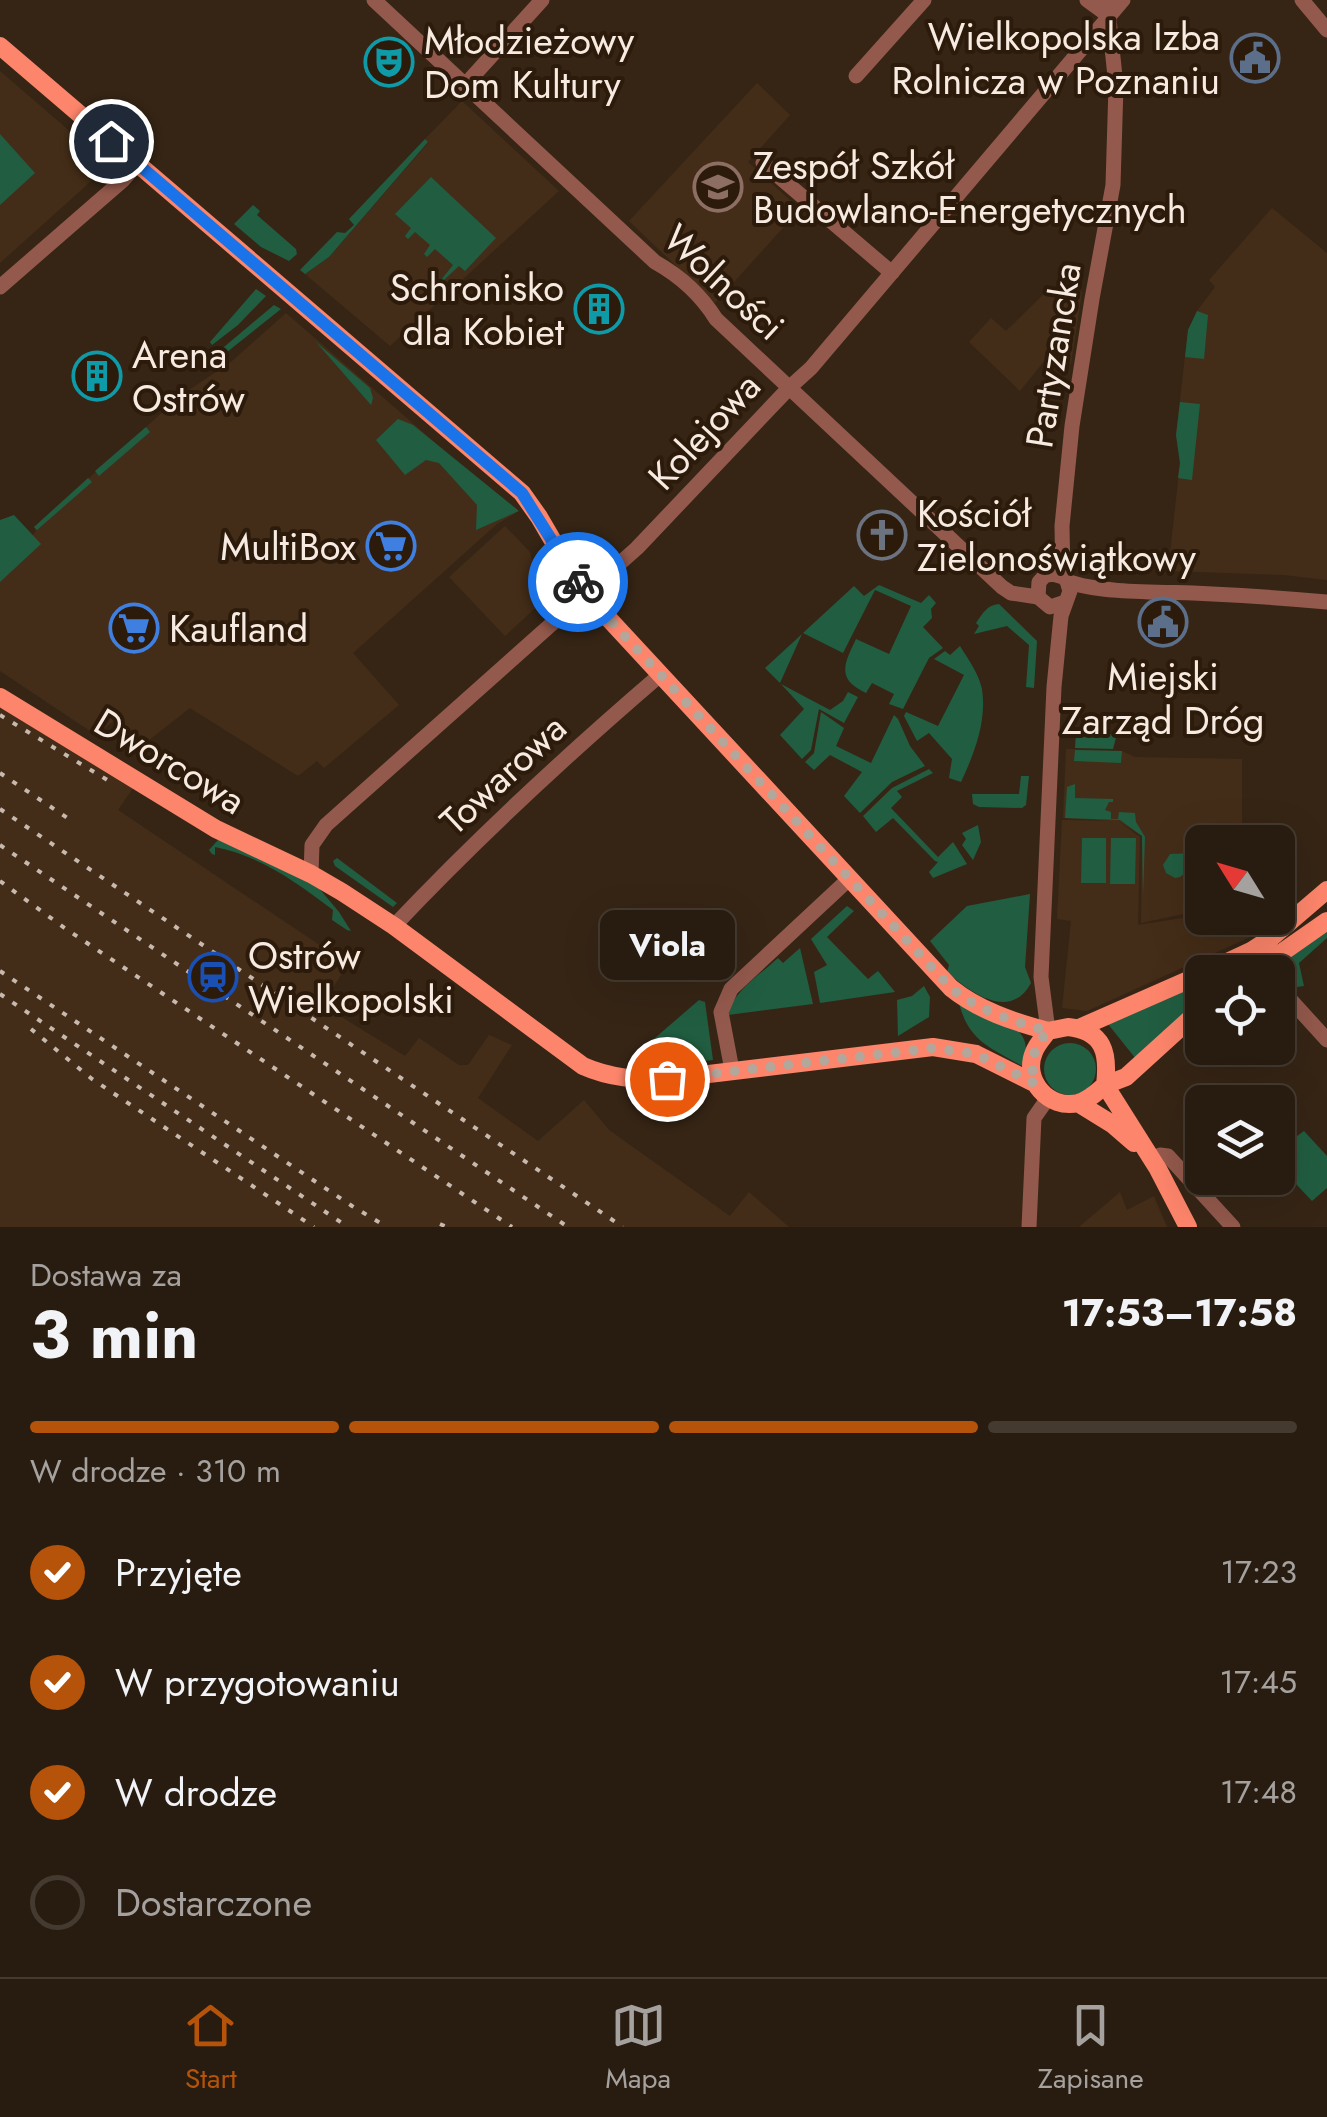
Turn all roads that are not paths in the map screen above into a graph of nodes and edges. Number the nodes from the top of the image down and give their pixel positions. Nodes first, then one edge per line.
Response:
1 (374, 0) edge
2 (542, 0) edge
3 (924, 0) edge
4 (1087, 0) edge
5 (1123, 0) edge
6 (1302, 0) edge
7 (1108, 8) edge
8 (1327, 30) edge
9 (0, 46) edge
10 (856, 76) dead end
11 (465, 84) junction
12 (762, 163) dead end
13 (137, 164) junction
14 (892, 273) junction
15 (0, 286) edge
16 (790, 387) junction
17 (1062, 586) junction
18 (587, 593) junction
19 (1042, 601) junction
20 (1327, 602) edge
21 (1055, 671) junction
22 (660, 675) junction
23 (0, 697) edge
24 (311, 874) junction
25 (850, 878) junction
26 (1327, 890) edge
27 (1327, 921) edge
28 (394, 926) junction
29 (1242, 955) edge
30 (1278, 955) edge
31 (1185, 981) edge
32 (1295, 1005) edge
33 (1185, 1023) edge
34 (1079, 1028) junction
35 (1048, 1031) junction
36 (1327, 1040) edge
37 (732, 1070) junction
38 (1106, 1085) junction
39 (1042, 1091) junction
40 (1078, 1103) junction
41 (1155, 1164) junction
42 (1029, 1227) edge
43 (1188, 1227) edge
44 (1233, 1227) edge

1 - 11 street, Wolności
2 - 11 street
3 - 10 street
4 - 7 street
5 - 7 street, Kolejowa
6 - 8 street
7 - 14 street, Kolejowa
7 - 17 street, Partyzancka
9 - 13 main road
11 - 16 street, Wolności
12 - 14 street
13 - 15 street
13 - 18 main road
14 - 16 street, Kolejowa
16 - 18 street, Kolejowa
16 - 19 street, Wolności
17 - 19 street
17 - 19 street
17 - 20 street
17 - 21 street, Partyzancka
18 - 22 main road
18 - 24 street, Kolejowa
19 - 21 street, Partyzancka
21 - 35 street, Partyzancka
22 - 25 main road
22 - 28 street, Towarowa
23 - 24 main road, Dworcowa
24 - 28 main road
25 - 35 main road
25 - 37 street
26 - 29 main road
27 - 30 main road
28 - 37 main road
31 - 34 main road
32 - 36 street
33 - 38 main road
34 - 35 main road
34 - 38 main road
35 - 39 main road
37 - 39 main road
38 - 40 main road
38 - 41 main road
39 - 40 main road
39 - 42 street
40 - 41 main road
41 - 43 main road
41 - 44 street

